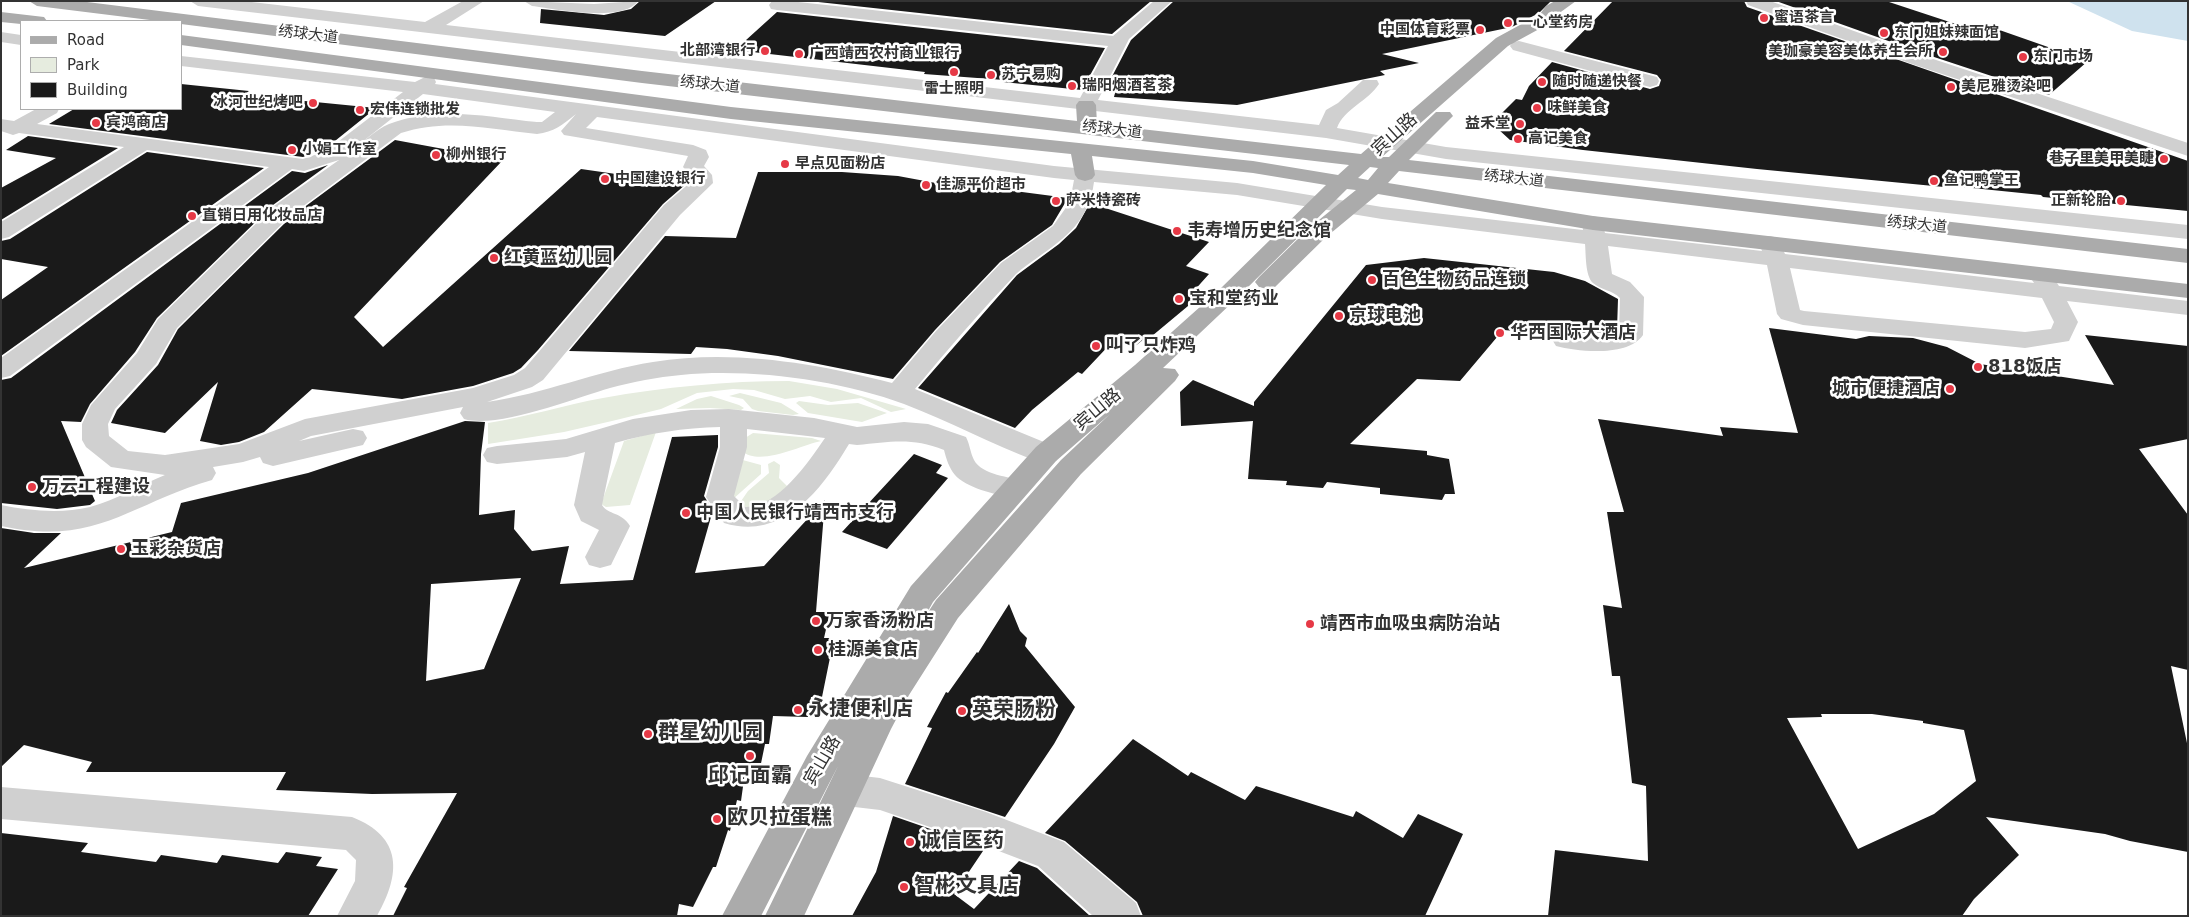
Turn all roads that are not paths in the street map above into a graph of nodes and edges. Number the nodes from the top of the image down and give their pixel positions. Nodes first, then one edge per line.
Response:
1 (37, 1) edge
2 (198, 1) edge
3 (454, 1) edge
4 (476, 1) edge
5 (532, 1) edge
6 (630, 1) edge
7 (1164, 1) edge
8 (1568, 1) edge
9 (1578, 1) edge
10 (1754, 1) edge
11 (267, 5) edge
12 (777, 5) dead end
13 (142, 8) edge
14 (1, 16) edge
15 (31, 20) edge
16 (408, 26) junction
17 (427, 28) junction
18 (1, 37) edge
19 (20, 40) edge
20 (182, 40) edge
21 (1118, 42) junction
22 (1518, 46) junction
23 (432, 51) junction
24 (182, 61) edge
25 (438, 74) junction
26 (1650, 80) dead end
27 (1370, 84) dead end
28 (419, 88) junction
29 (581, 105) junction
30 (1086, 105) junction
31 (27, 110) edge
32 (48, 110) edge
33 (1087, 127) junction
34 (5, 128) edge
35 (862, 128) junction
36 (1326, 132) junction
37 (141, 145) junction
38 (1080, 148) junction
39 (875, 149) junction
40 (2188, 150) edge
41 (1397, 151) junction
42 (1366, 161) junction
43 (286, 164) junction
44 (1085, 175) junction
45 (1346, 180) junction
46 (1374, 187) junction
47 (1320, 202) junction
48 (1349, 207) junction
49 (1979, 210) junction
50 (1594, 231) junction
51 (1, 232) edge
52 (2188, 232) edge
53 (2055, 241) junction
54 (1773, 251) junction
55 (2188, 256) edge
56 (2082, 279) junction
57 (2046, 283) junction
58 (2188, 291) edge
59 (2145, 303) junction
60 (2188, 308) edge
61 (1565, 341) dead end
62 (1, 370) edge
63 (523, 382) junction
64 (565, 392) junction
65 (898, 393) junction
66 (729, 418) junction
67 (842, 434) junction
68 (602, 438) junction
69 (1046, 454) junction
70 (497, 455) dead end
71 (1015, 488) junction
72 (6, 521) edge
73 (600, 557) dead end
74 (846, 790) junction
75 (1, 803) edge
76 (356, 916) edge
77 (741, 916) edge
78 (784, 916) edge
79 (1122, 916) edge

1 - 13 main road, 绣球大道
2 - 11 street
3 - 16 street
4 - 17 street
5 - 6 street
7 - 21 street
8 - 41 main road, 宾山路
9 - 22 main road, 宾山路
10 - 40 street
11 - 16 street
12 - 21 street
13 - 23 main road, 绣球大道
14 - 15 main road
16 - 17 street
16 - 23 main road
17 - 30 street
18 - 19 street
20 - 25 main road, 绣球大道
21 - 30 street
22 - 26 street
22 - 41 main road, 宾山路
23 - 33 main road, 绣球大道
24 - 28 street
25 - 28 street
25 - 29 main road, 绣球大道
27 - 36 street
28 - 29 street
28 - 43 street
29 - 35 main road, 绣球大道
29 - 39 street
29 - 63 street
29 - 63 street
30 - 33 main road
30 - 36 street
31 - 34 street
32 - 34 street
33 - 42 main road, 绣球大道
34 - 37 street
35 - 38 main road, 绣球大道
35 - 39 main road
36 - 41 street
37 - 43 street
37 - 51 street
38 - 44 main road
38 - 45 main road, 绣球大道
39 - 44 street
41 - 42 main road, 宾山路
41 - 46 main road, 宾山路
41 - 49 street
41 - 53 main road, 绣球大道
42 - 45 main road, 宾山路
43 - 62 street
44 - 47 street
44 - 65 street
45 - 46 main road, 绣球大道
45 - 47 main road, 宾山路
46 - 48 main road, 宾山路
46 - 50 main road, 绣球大道
47 - 48 street
47 - 69 main road, 宾山路
48 - 50 street
48 - 74 main road, 宾山路
49 - 52 street
49 - 53 street
50 - 54 street
50 - 61 street
53 - 55 main road, 绣球大道
54 - 57 street
54 - 57 street
56 - 57 main road
56 - 58 main road
56 - 59 street
57 - 59 street
59 - 60 street
63 - 64 street
64 - 65 street
64 - 72 street
65 - 69 street
66 - 67 street
66 - 67 street
66 - 68 street
67 - 71 street
68 - 70 street
68 - 73 street
69 - 71 main road, 宾山路
71 - 77 main road, 宾山路
74 - 78 main road, 宾山路
74 - 79 street
75 - 76 street

